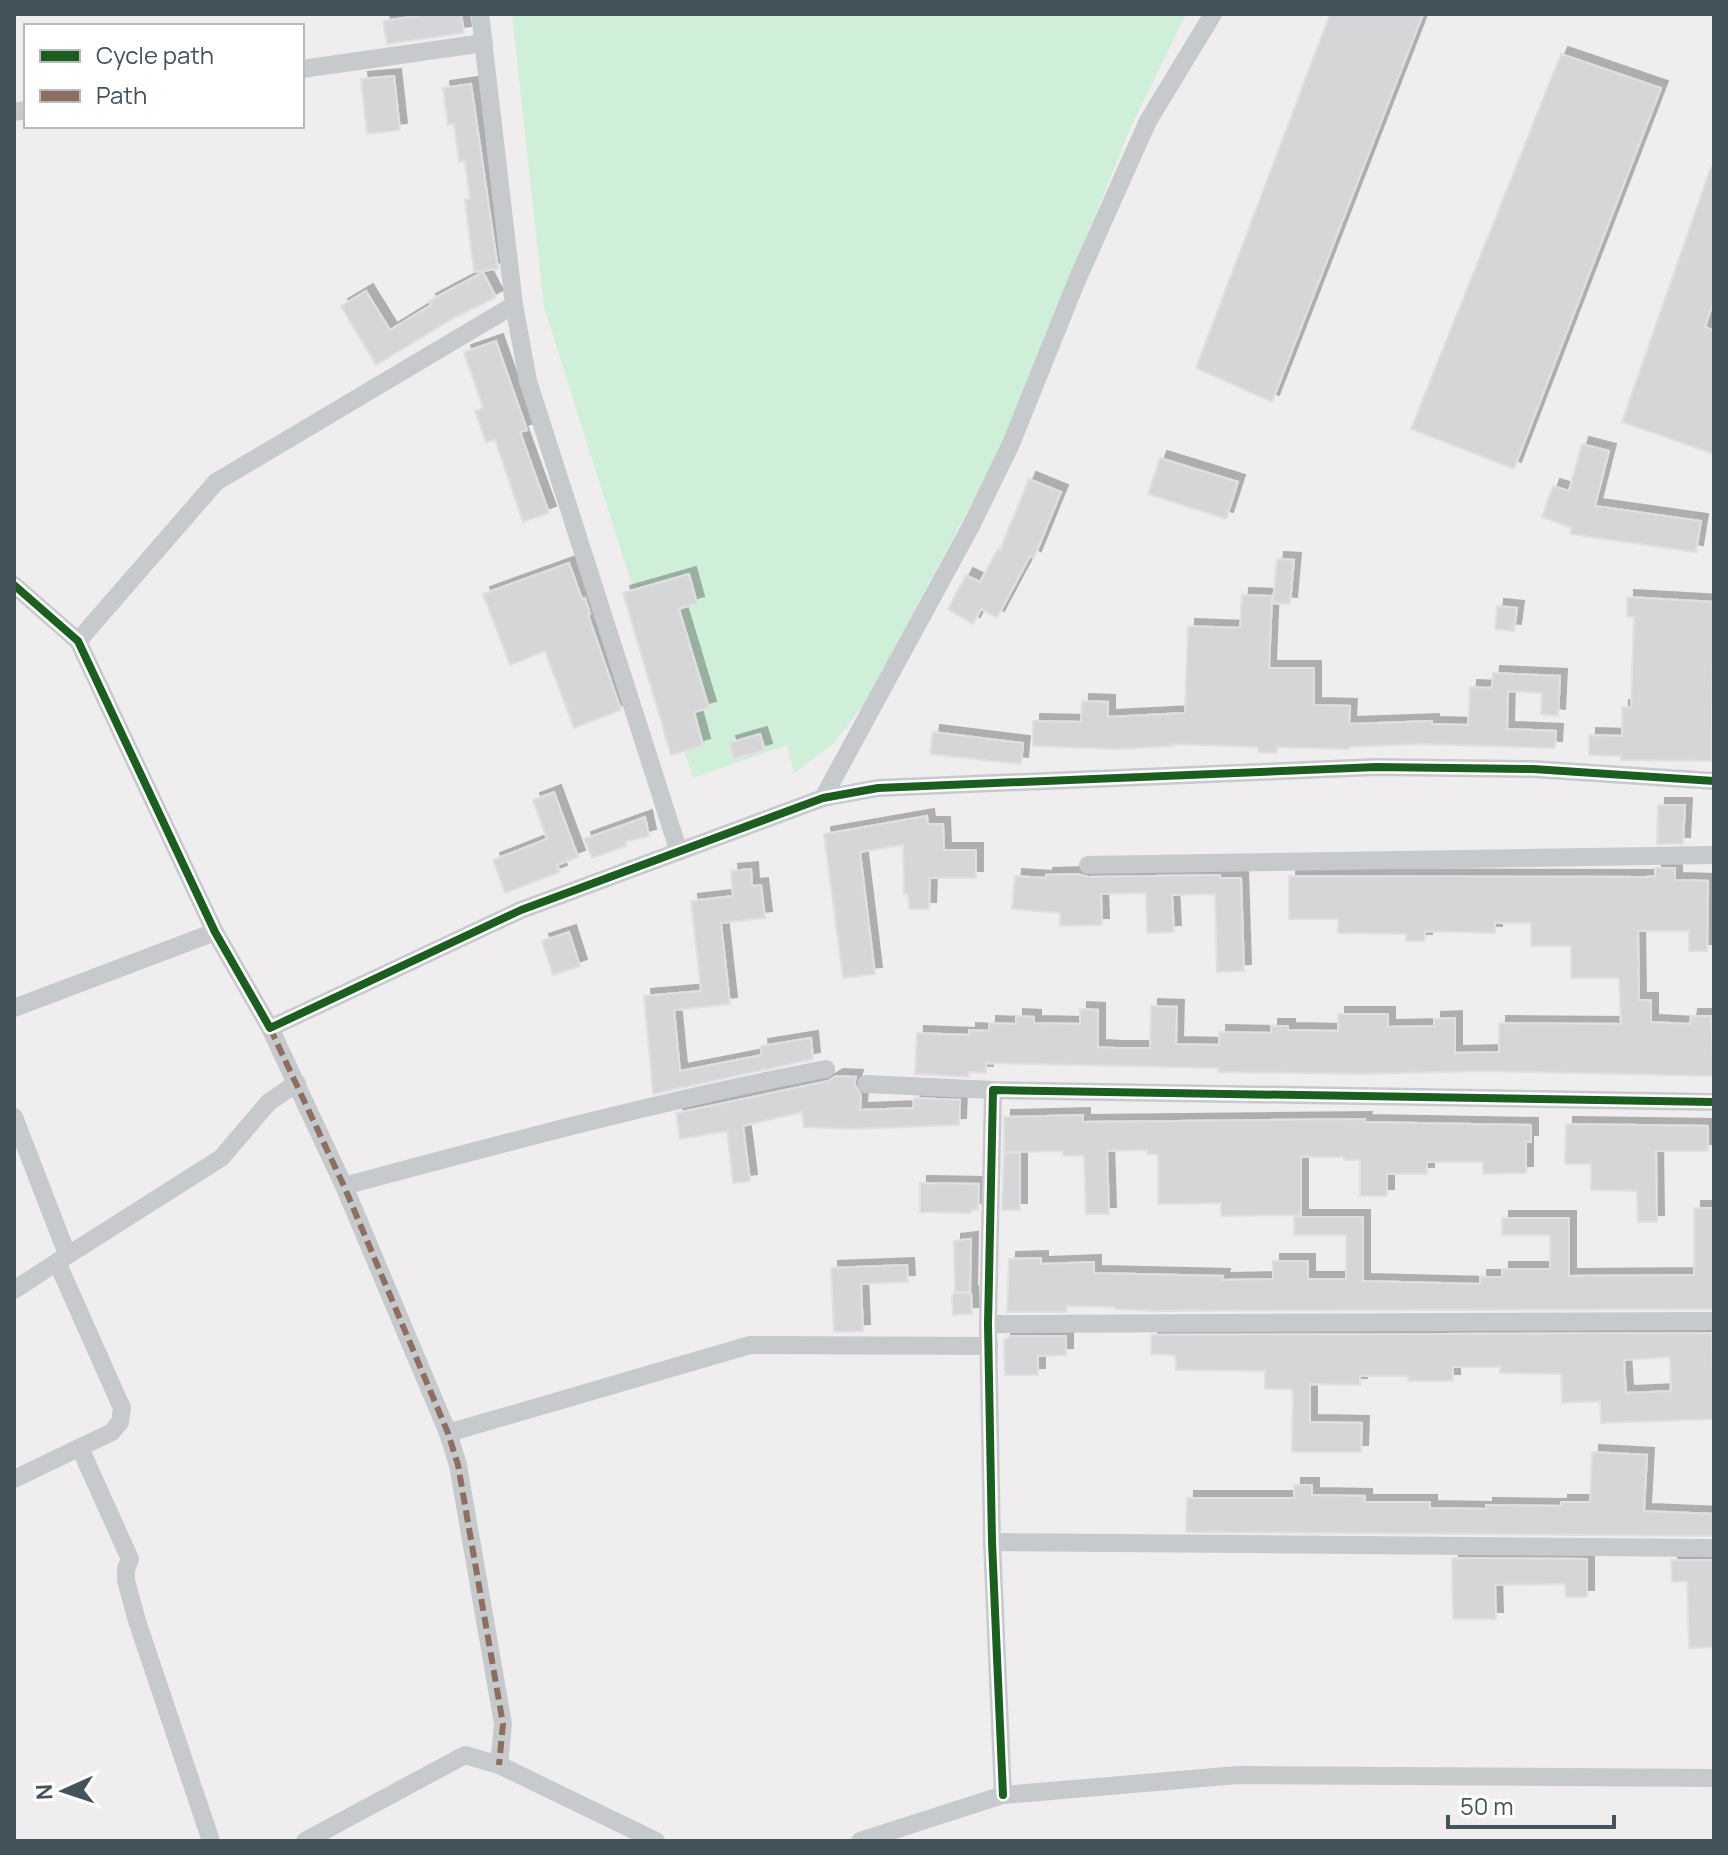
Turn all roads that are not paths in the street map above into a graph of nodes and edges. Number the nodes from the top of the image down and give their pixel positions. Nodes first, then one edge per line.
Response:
1 (480, 14) edge
2 (1212, 14) edge
3 (484, 43) junction
4 (304, 69) edge
5 (514, 305) junction
6 (14, 585) edge
7 (78, 641) junction
8 (1714, 781) edge
9 (823, 798) junction
10 (679, 852) junction
11 (1714, 855) edge
12 (1088, 865) dead end
13 (215, 932) junction
14 (14, 1008) edge
15 (270, 1028) junction
16 (826, 1069) dead end
17 (297, 1083) junction
18 (866, 1084) dead end
19 (993, 1090) junction
20 (1714, 1102) edge
21 (14, 1117) edge
22 (344, 1186) junction
23 (62, 1258) junction
24 (14, 1290) edge
25 (1714, 1321) edge
26 (988, 1324) junction
27 (989, 1346) junction
28 (448, 1433) junction
29 (80, 1448) junction
30 (14, 1479) edge
31 (992, 1542) junction
32 (1714, 1548) edge
33 (499, 1765) junction
34 (1714, 1778) edge
35 (1003, 1795) junction
36 (211, 1841) edge
37 (305, 1841) edge
38 (656, 1841) edge
39 (860, 1841) edge

1 - 3 street
2 - 9 street
3 - 4 street
3 - 5 street
5 - 7 street
5 - 10 street
6 - 7 street
7 - 13 street
8 - 9 street
9 - 10 street
10 - 15 street
11 - 12 street
13 - 14 street
13 - 15 street
15 - 17 street
16 - 22 street
17 - 22 street
17 - 23 street
18 - 19 street
19 - 20 street
19 - 26 street
21 - 23 street
22 - 28 street
23 - 24 street
23 - 29 street
25 - 26 street
26 - 27 street
27 - 28 street
27 - 31 street
28 - 33 street
29 - 30 street
29 - 36 street
31 - 32 street
31 - 35 street
33 - 37 street
33 - 38 street
34 - 35 street
35 - 39 street

